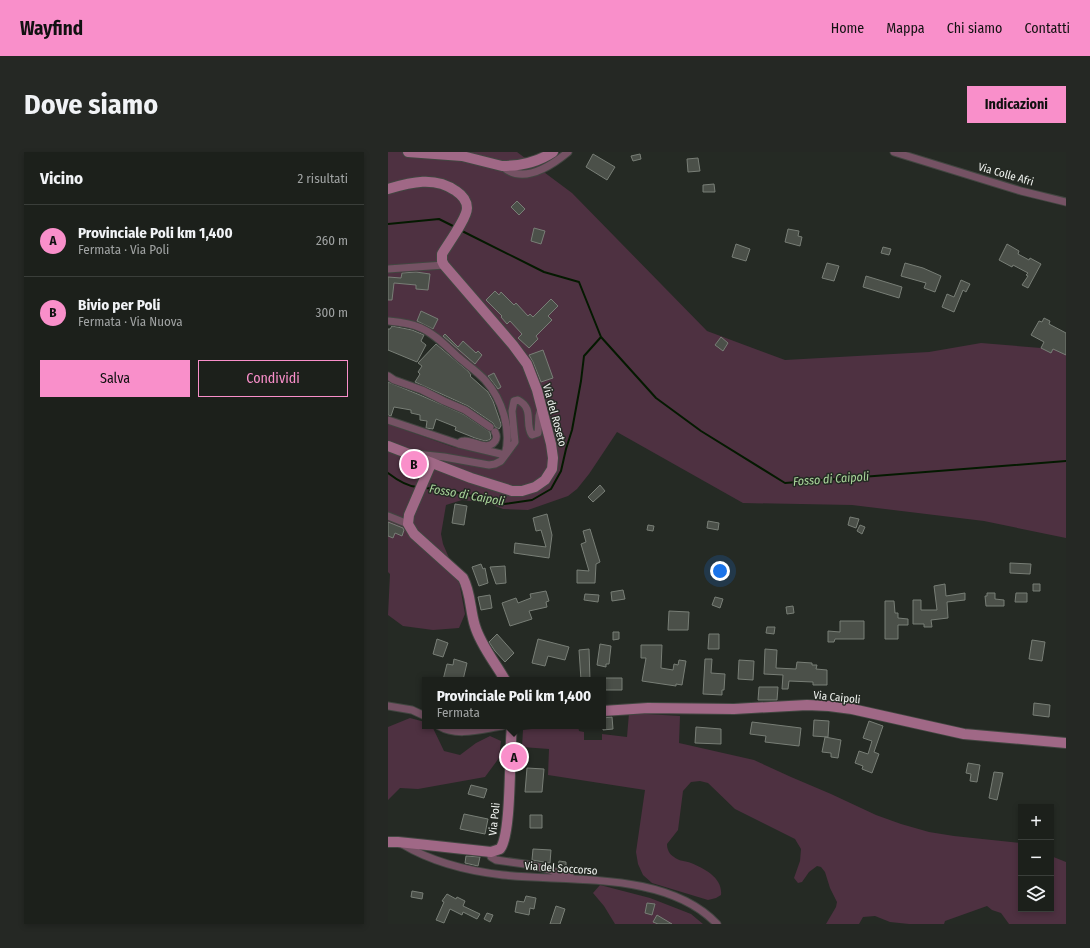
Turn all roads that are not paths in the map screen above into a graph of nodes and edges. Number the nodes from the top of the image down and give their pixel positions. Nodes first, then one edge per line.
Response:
1 (408, 152) edge
2 (553, 152) edge
3 (568, 152) edge
4 (894, 152) edge
5 (502, 166) junction
6 (388, 188) edge
7 (1066, 202) edge
8 (444, 265) junction
9 (388, 269) edge
10 (388, 321) edge
11 (391, 378) edge
12 (541, 407) junction
13 (388, 420) edge
14 (459, 444) junction
15 (388, 446) edge
16 (408, 454) junction
17 (505, 455) junction
18 (431, 464) junction
19 (388, 516) edge
20 (409, 519) junction
21 (503, 677) edge
22 (388, 706) edge
23 (606, 711) edge
24 (422, 715) edge
25 (444, 729) edge
26 (480, 729) edge
27 (512, 729) edge
28 (1066, 743) edge
29 (393, 842) edge
30 (491, 852) junction
31 (577, 879) junction
32 (717, 924) edge

1 - 5 street
2 - 5 street
3 - 5 street
4 - 7 street, Via Colle Afri
6 - 8 street
8 - 9 street
8 - 12 street, Via del Roseto
10 - 17 street
11 - 14 street
12 - 17 street
12 - 18 street, Via del Roseto
13 - 14 street
14 - 17 street
15 - 16 street, Via del Roseto
16 - 17 street
16 - 18 street, Via del Roseto
18 - 20 street
19 - 20 street
20 - 21 street
22 - 24 street
23 - 28 street, Via Caipoli
25 - 26 street
27 - 30 street, Via Poli
29 - 30 street, Via Poli
29 - 31 street, Via del Soccorso
30 - 31 street
31 - 32 street, Via del Soccorso

